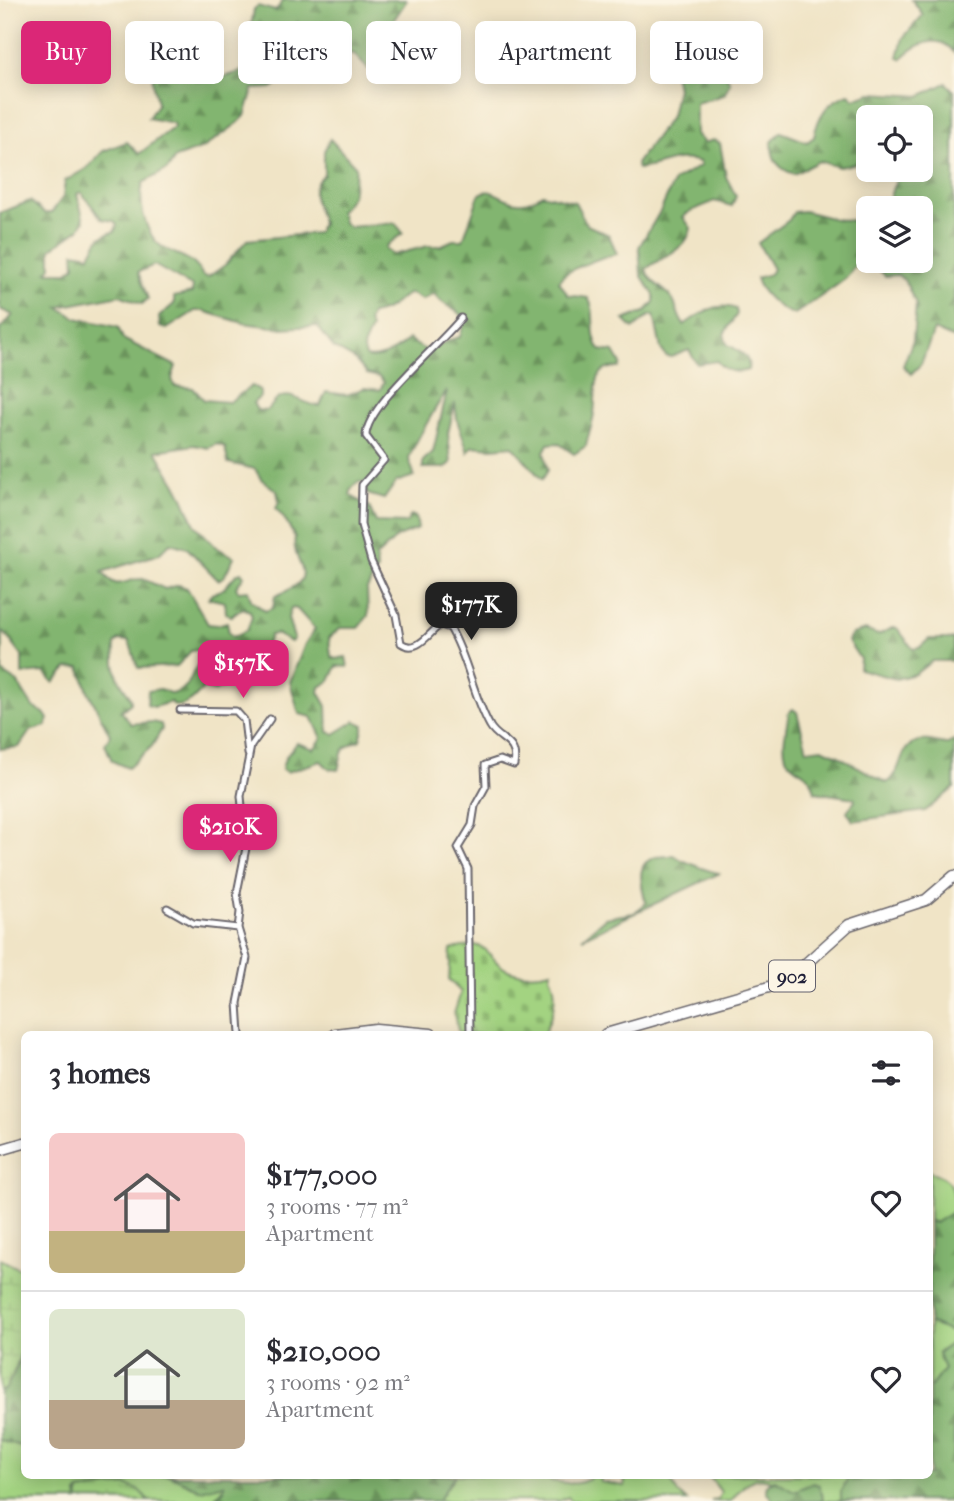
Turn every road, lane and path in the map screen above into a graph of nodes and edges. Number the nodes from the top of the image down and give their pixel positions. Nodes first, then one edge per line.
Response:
1 (461, 318) dead end
2 (180, 709) dead end
3 (270, 719) dead end
4 (248, 757) junction
5 (954, 876) edge
6 (167, 908) dead end
7 (238, 928) junction
8 (238, 1031) edge
9 (360, 1031) edge
10 (398, 1031) edge
11 (470, 1031) edge
12 (616, 1031) edge
13 (21, 1144) edge
14 (0, 1150) edge

1 - 11 street
2 - 4 street
3 - 4 street
4 - 7 street
5 - 12 highway, 902
6 - 7 street
7 - 8 street
9 - 10 highway
13 - 14 highway

